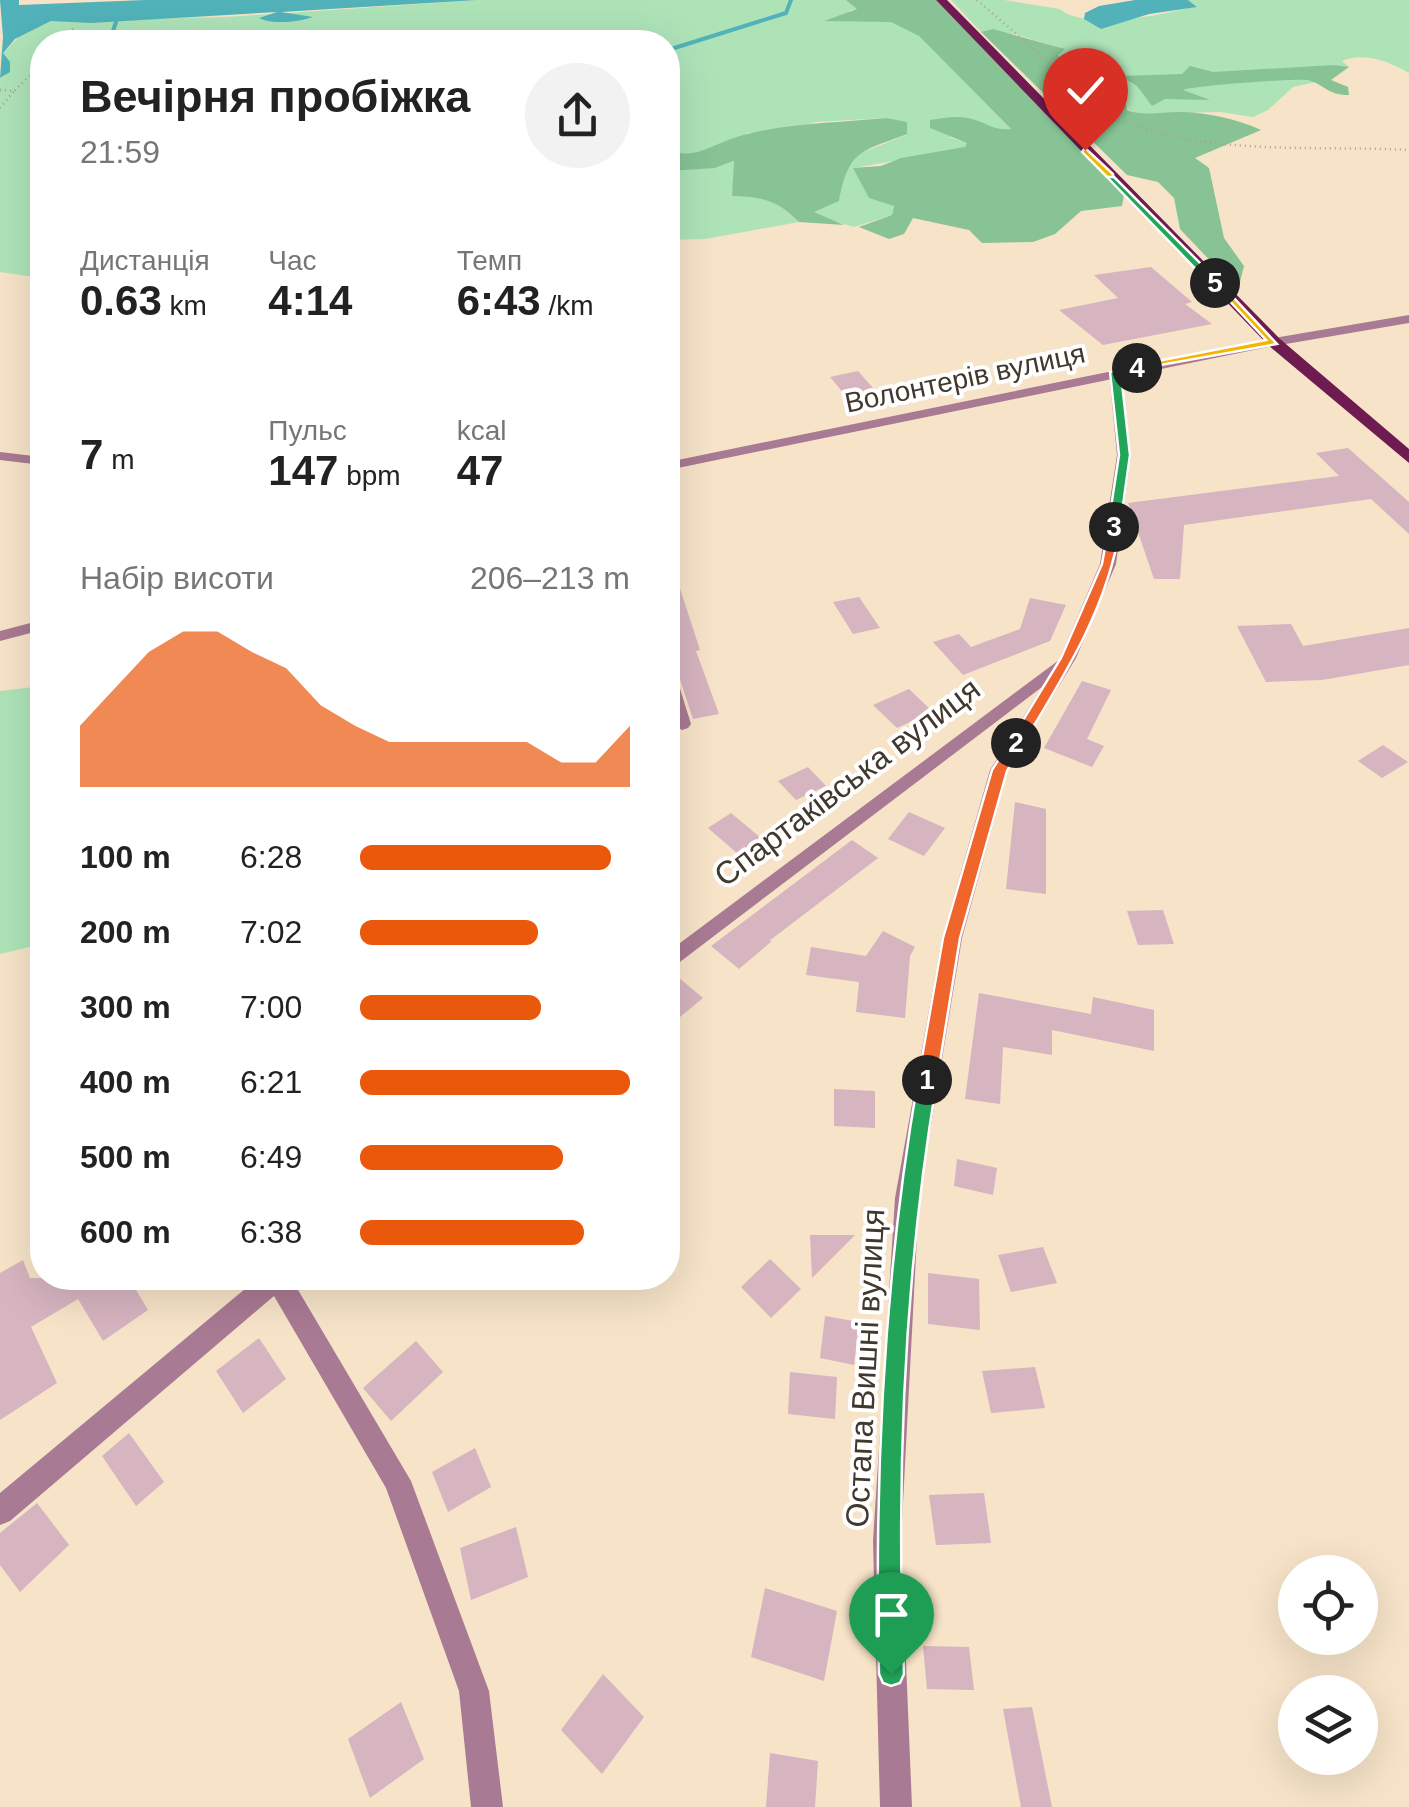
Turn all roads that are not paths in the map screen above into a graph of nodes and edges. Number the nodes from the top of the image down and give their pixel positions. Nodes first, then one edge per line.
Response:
1 (941, 0) edge
2 (1409, 319) edge
3 (1274, 342) junction
4 (1115, 372) junction
5 (0, 456) edge
6 (1409, 458) edge
7 (30, 460) edge
8 (680, 463) edge
9 (30, 627) edge
10 (0, 636) edge
11 (1068, 658) junction
12 (680, 718) edge
13 (682, 724) dead end
14 (680, 954) edge
15 (262, 1290) edge
16 (283, 1290) edge
17 (0, 1510) edge
18 (487, 1807) edge
19 (896, 1807) edge

1 - 3 main road
2 - 3 street, Волонтерів вулиця
3 - 4 street, Волонтерів вулиця
3 - 6 main road
4 - 8 street, Волонтерів вулиця
4 - 11 street, Остапа Вишні вулиця
5 - 7 street
9 - 10 street
11 - 14 street, Спартаківська вулиця
11 - 19 street, Остапа Вишні вулиця
12 - 13 street
15 - 17 street
16 - 18 street

